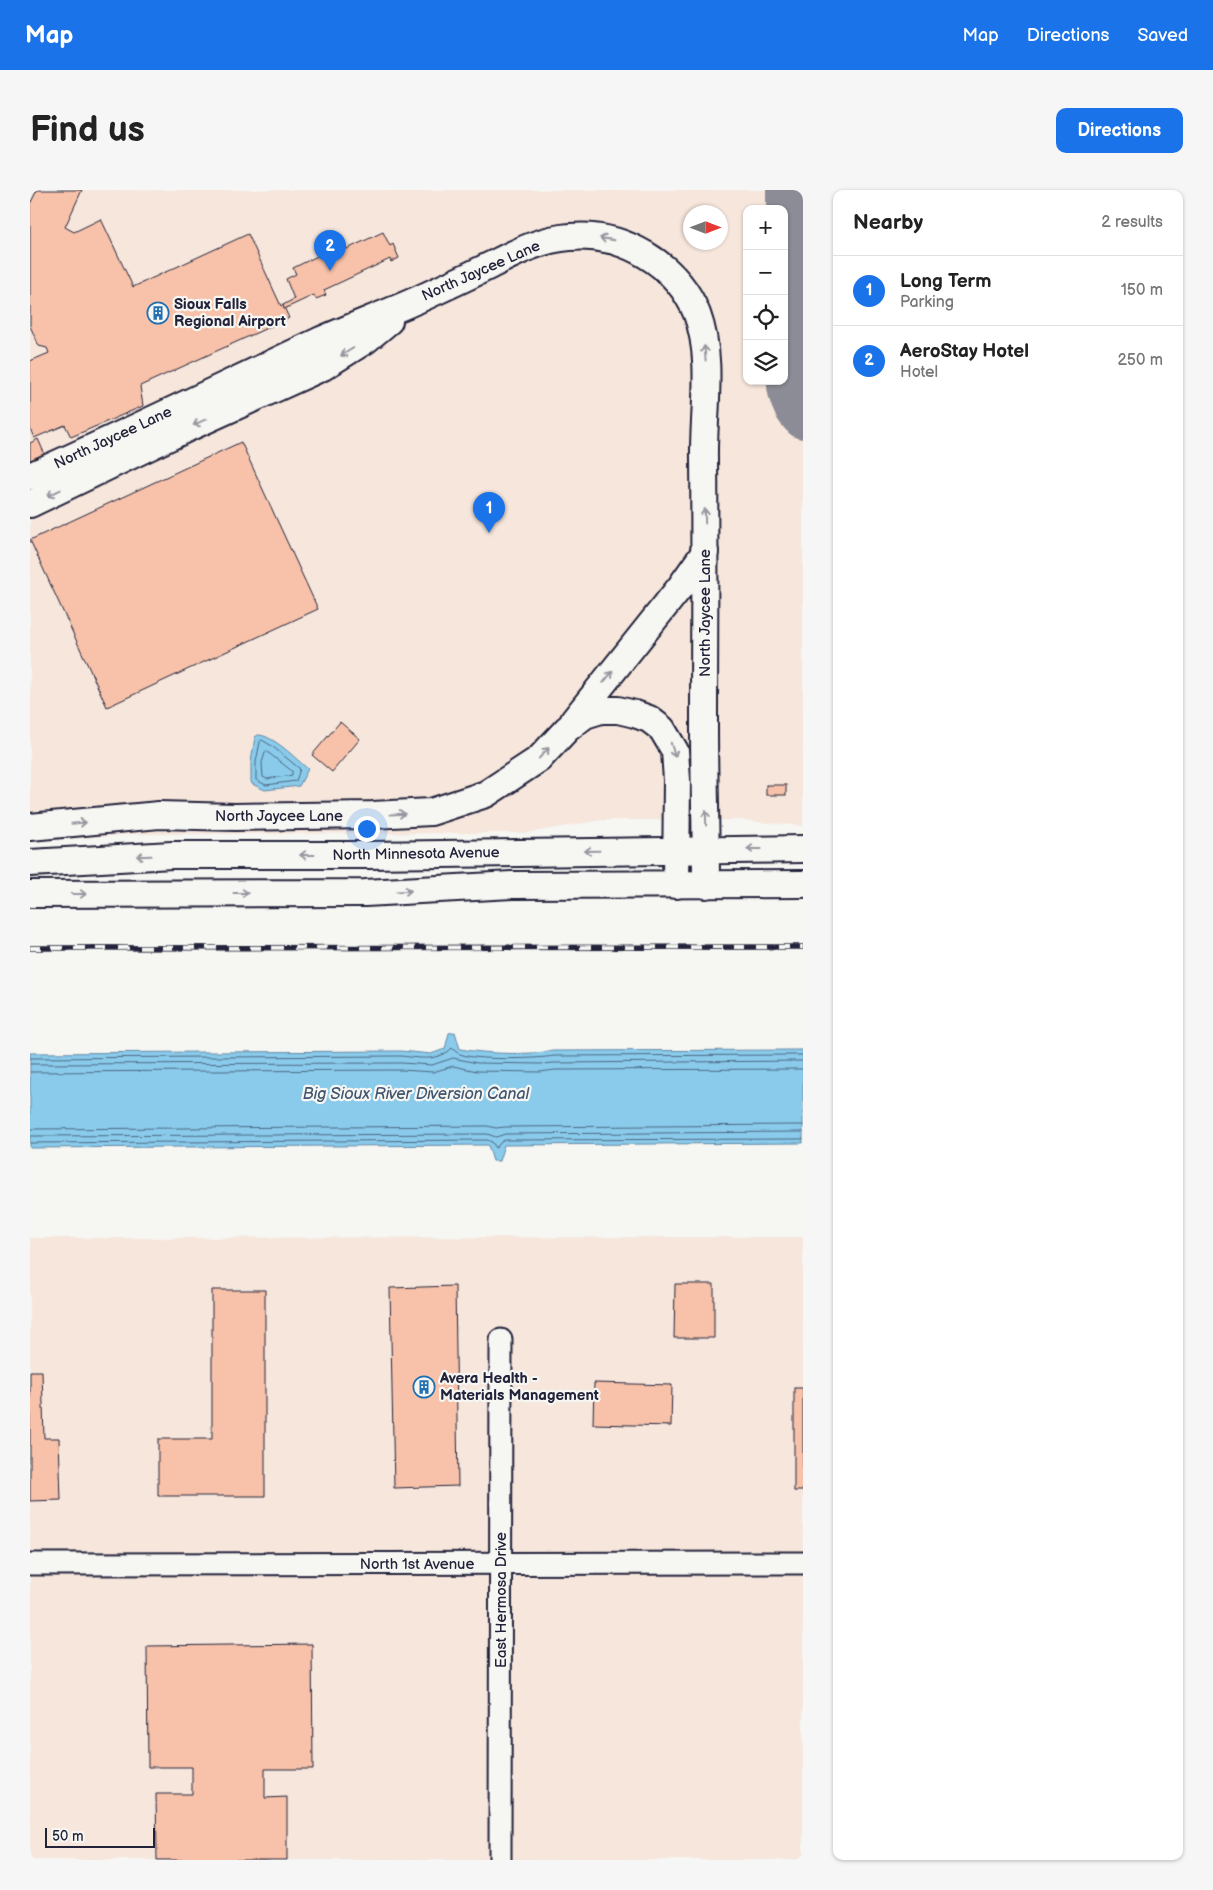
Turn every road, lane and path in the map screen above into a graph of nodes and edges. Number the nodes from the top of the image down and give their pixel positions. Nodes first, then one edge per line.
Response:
1 (413, 302) junction
2 (30, 476) edge
3 (30, 504) edge
4 (705, 552) junction
5 (567, 729) junction
6 (30, 827) edge
7 (803, 849) edge
8 (676, 850) junction
9 (706, 850) junction
10 (30, 863) edge
11 (706, 884) junction
12 (803, 884) edge
13 (676, 885) junction
14 (30, 894) edge
15 (501, 1340) dead end
16 (803, 1563) edge
17 (30, 1564) edge
18 (501, 1564) junction
19 (500, 1860) edge

1 - 2 main road, North Jaycee Lane
1 -> 3 main road
4 -> 1 main road, North Jaycee Lane
5 -> 4 main road
9 -> 4 main road, North Jaycee Lane
6 -> 5 main road, North Jaycee Lane
5 -> 8 main road, North Jaycee Lane
7 -> 9 main road, North Minnesota Avenue
8 - 9 main road, North Minnesota Avenue
8 -> 10 main road, North Minnesota Avenue
8 - 13 main road, North Jaycee Lane
9 - 11 main road, North Jaycee Lane
11 - 12 main road
11 - 13 main road
14 -> 13 main road
15 - 18 street, East Hermosa Drive
16 - 18 street, North 1st Avenue
17 - 18 street, North 1st Avenue
18 - 19 street, East Hermosa Drive

